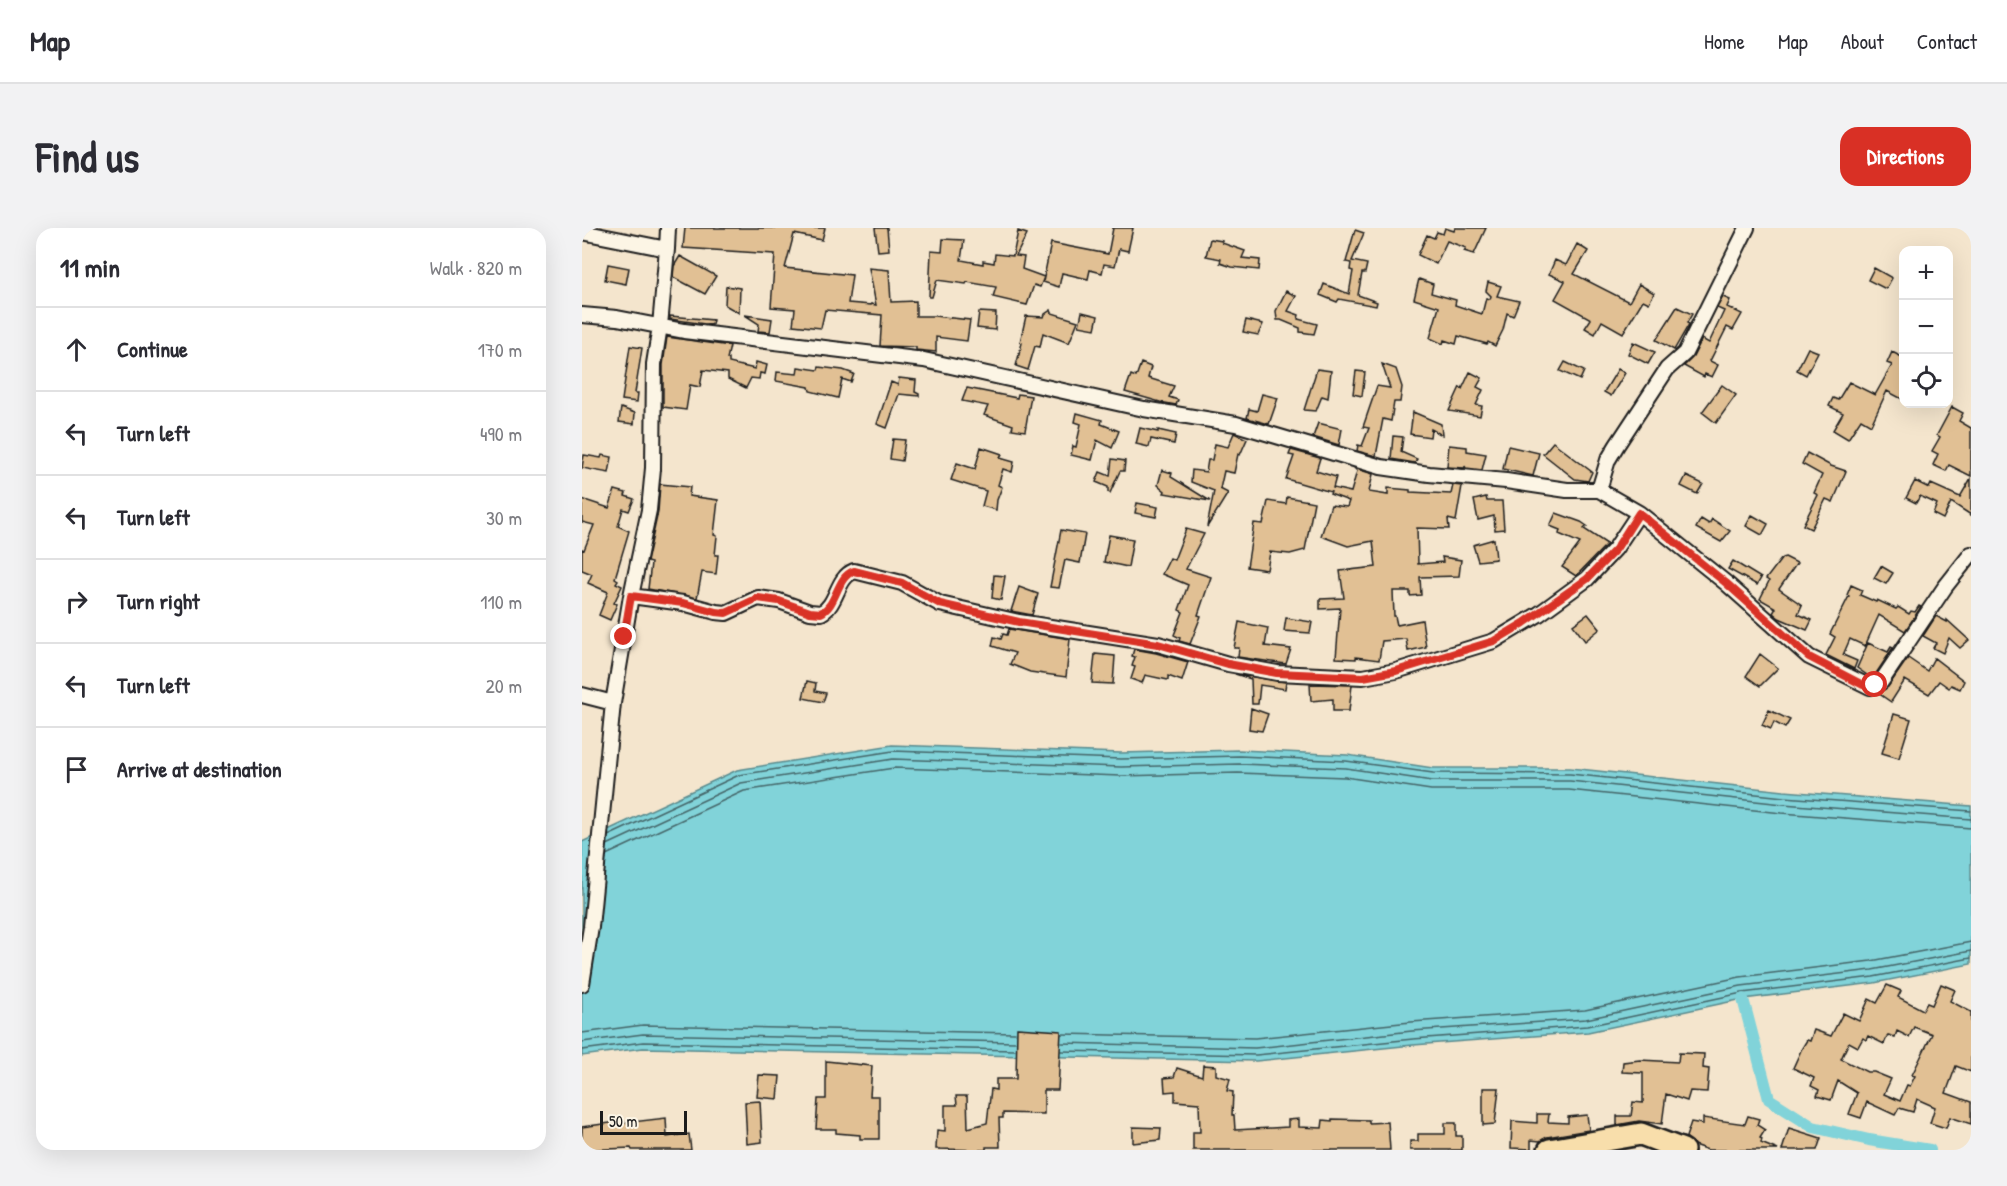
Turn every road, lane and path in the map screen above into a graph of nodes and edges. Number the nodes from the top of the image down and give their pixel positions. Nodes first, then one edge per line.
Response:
1 (668, 228) edge
2 (1747, 228) edge
3 (582, 232) edge
4 (667, 249) junction
5 (582, 315) edge
6 (660, 326) junction
7 (1599, 490) junction
8 (1639, 513) junction
9 (1971, 554) edge
10 (631, 596) junction
11 (582, 695) edge
12 (613, 703) junction
13 (582, 984) edge
14 (1548, 1150) edge
15 (1683, 1150) edge

1 - 4 street
2 - 7 street
3 - 4 street
4 - 6 street
5 - 6 street
6 - 7 street
6 - 10 street
7 - 8 street
8 - 9 street
8 - 10 street
10 - 12 street
11 - 12 street
12 - 13 street
14 - 15 main road

